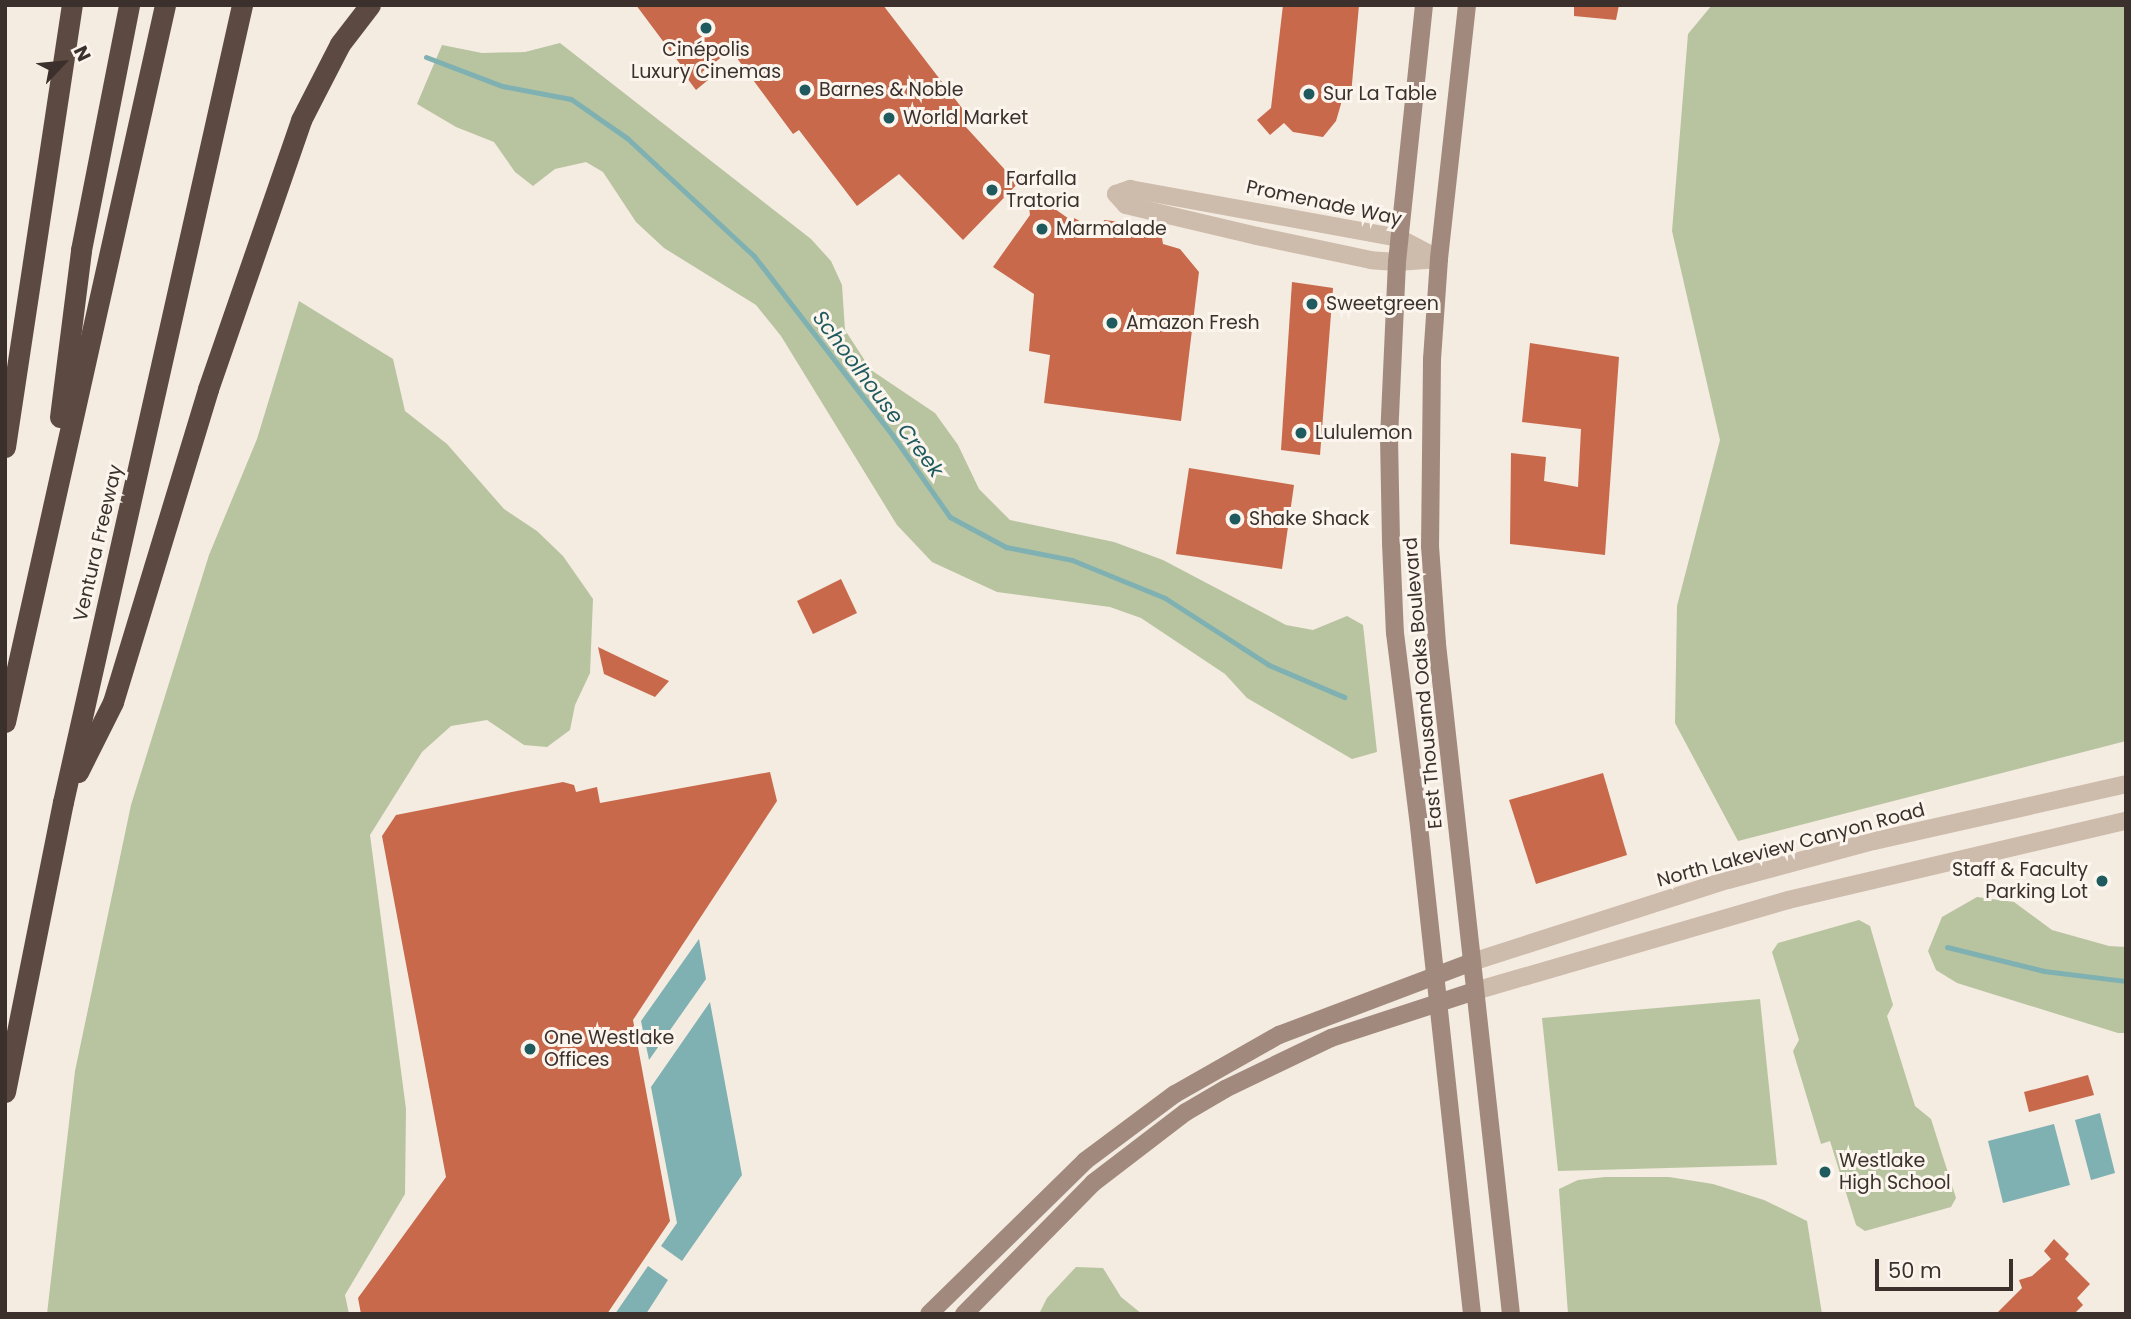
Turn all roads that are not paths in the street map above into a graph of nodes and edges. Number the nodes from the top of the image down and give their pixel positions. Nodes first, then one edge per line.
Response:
1 (72, 5) edge
2 (129, 5) edge
3 (165, 5) edge
4 (243, 5) edge
5 (370, 5) edge
6 (1424, 5) edge
7 (1467, 5) edge
8 (1399, 238) junction
9 (1439, 258) junction
10 (1397, 262) junction
11 (5, 447) edge
12 (43, 545) junction
13 (5, 722) edge
14 (2126, 784) edge
15 (62, 802) junction
16 (2126, 821) edge
17 (1472, 962) junction
18 (1436, 975) junction
19 (1475, 991) junction
20 (1438, 1001) junction
21 (5, 1092) edge
22 (929, 1314) edge
23 (964, 1314) edge
24 (1472, 1314) edge
25 (1511, 1314) edge

1 - 11 highway
2 - 12 highway
3 - 12 highway
4 - 15 highway, Ventura Freeway
5 - 15 highway
6 - 8 main road, East Thousand Oaks Boulevard
7 - 9 main road, East Thousand Oaks Boulevard
8 - 9 street, Promenade Way
8 - 10 main road, East Thousand Oaks Boulevard
8 - 10 street, Promenade Way
9 - 10 street, Promenade Way
9 - 17 main road, East Thousand Oaks Boulevard
10 - 18 main road, East Thousand Oaks Boulevard
12 - 13 highway
14 - 17 street, North Lakeview Canyon Road
15 - 21 highway, Ventura Freeway
16 - 19 street
17 - 18 main road
17 - 19 main road, East Thousand Oaks Boulevard
18 - 20 main road, East Thousand Oaks Boulevard
18 - 22 main road
19 - 20 main road
19 - 25 main road, East Thousand Oaks Boulevard
20 - 23 main road
20 - 24 main road, East Thousand Oaks Boulevard

